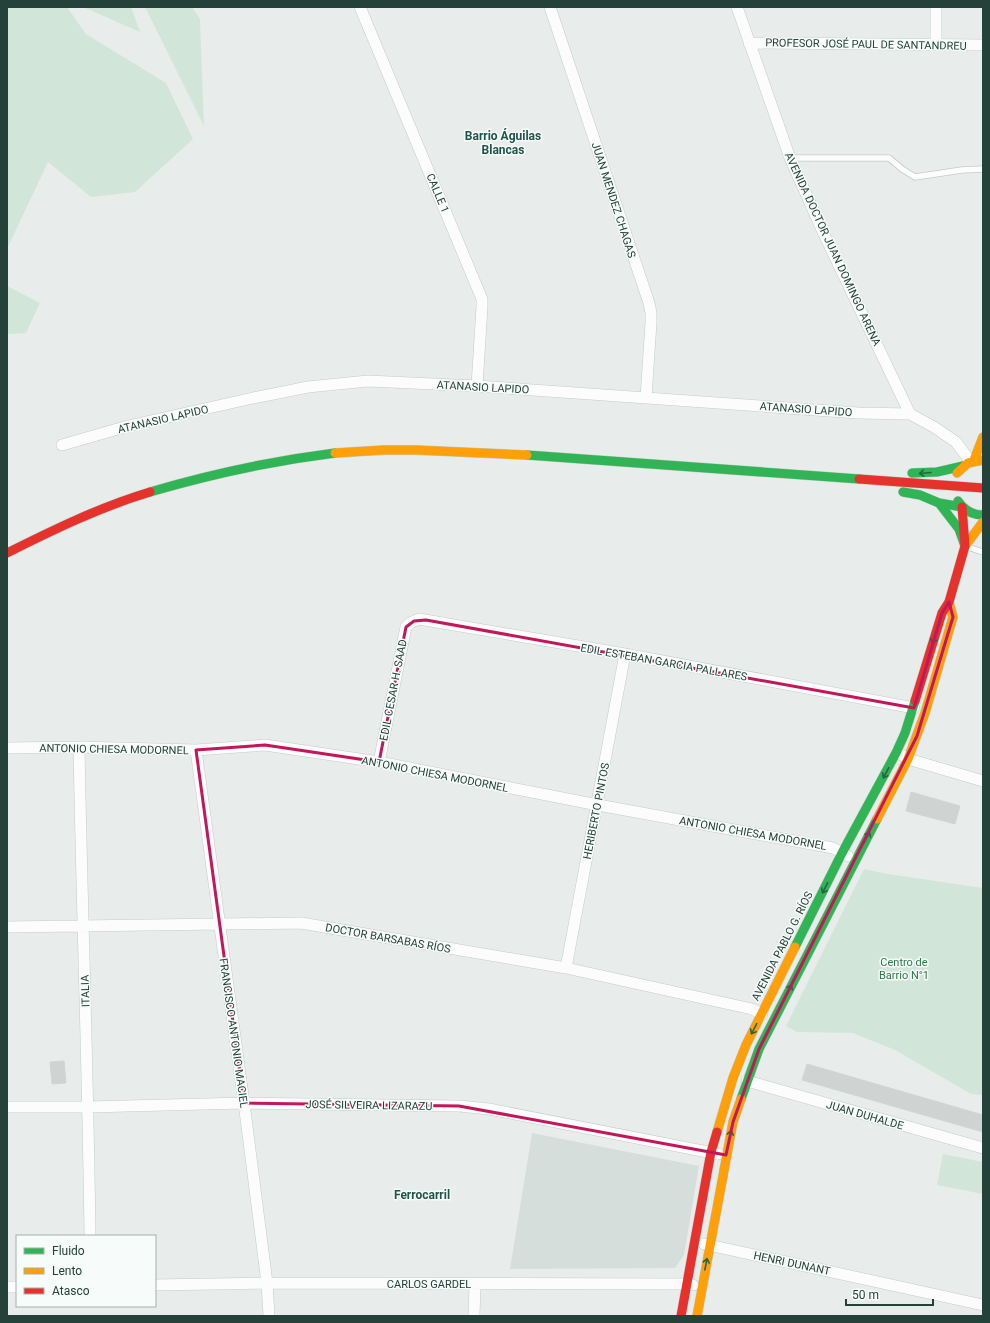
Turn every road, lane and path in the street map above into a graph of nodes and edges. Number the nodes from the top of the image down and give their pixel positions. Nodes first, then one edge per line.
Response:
1 (360, 7) edge
2 (550, 7) edge
3 (737, 7) edge
4 (936, 7) edge
5 (749, 42) junction
6 (936, 45) junction
7 (983, 46) edge
8 (790, 158) junction
9 (983, 169) edge
10 (477, 386) junction
11 (646, 398) junction
12 (910, 414) junction
13 (983, 437) edge
14 (62, 445) dead end
15 (972, 462) edge
16 (868, 480) junction
17 (953, 486) junction
18 (983, 488) edge
19 (939, 503) junction
20 (962, 508) junction
21 (983, 515) edge
22 (983, 522) edge
23 (965, 546) junction
24 (983, 552) edge
25 (7, 553) edge
26 (949, 602) junction
27 (414, 621) joint
28 (625, 654) junction
29 (914, 708) junction
30 (79, 747) junction
31 (7, 748) edge
32 (196, 750) junction
33 (896, 753) junction
34 (908, 759) junction
35 (379, 762) junction
36 (983, 781) edge
37 (598, 805) junction
38 (842, 853) junction
39 (856, 860) junction
40 (219, 924) junction
41 (7, 927) edge
42 (83, 927) junction
43 (566, 968) junction
44 (762, 1014) junction
45 (747, 1081) junction
46 (244, 1103) junction
47 (7, 1107) edge
48 (88, 1107) junction
49 (983, 1148) edge
50 (711, 1152) junction
51 (726, 1155) junction
52 (90, 1235) edge
53 (694, 1243) junction
54 (710, 1245) junction
55 (267, 1283) junction
56 (475, 1284) junction
57 (686, 1284) junction
58 (156, 1285) edge
59 (702, 1287) junction
60 (983, 1305) edge
61 (269, 1316) edge
62 (474, 1316) edge
63 (680, 1316) edge
64 (697, 1316) edge

1 - 10 street, CALLE 1
2 - 11 street, JUAN MENDEZ CHAGAS
3 - 5 street, AVENIDA DOCTOR JUAN DOMINGO ARENA
4 - 6 street
5 - 6 street, PROFESOR JOSÉ PAUL DE SANTANDREU
5 - 8 street, AVENIDA DOCTOR JUAN DOMINGO ARENA
6 - 7 street, PROFESOR JOSÉ PAUL DE SANTANDREU
8 - 9 lane
8 - 12 street, AVENIDA DOCTOR JUAN DOMINGO ARENA
10 - 11 street, ATANASIO LAPIDO
10 - 14 street, ATANASIO LAPIDO
11 - 12 street, ATANASIO LAPIDO
12 - 15 street
13 - 15 main road
15 -> 16 main road
15 - 17 main road
16 - 17 main road
16 - 19 main road
16 - 25 main road
17 - 18 main road
17 - 20 main road
19 - 20 main road
19 - 23 main road
20 - 21 main road
20 - 23 main road, AVENIDA PABLO G. RÍOS
22 - 23 main road, AVENIDA PABLO G. RÍOS
23 - 24 lane
23 - 26 main road, AVENIDA PABLO G. RÍOS
26 -> 29 main road, AVENIDA PABLO G. RÍOS
26 - 34 main road, AVENIDA PABLO G. RÍOS
27 - 28 street, EDIL ESTEBAN GARCIA PALLARES
27 - 35 street, EDIL CESAR H. SAAD
28 - 29 street, EDIL ESTEBAN GARCIA PALLARES
28 - 37 street, HERIBERTO PINTOS
29 - 33 main road, AVENIDA PABLO G. RÍOS
30 - 31 street, ANTONIO CHIESA MODORNEL
30 - 32 street, ANTONIO CHIESA MODORNEL
30 - 42 street, ITALIA
32 - 35 street, ANTONIO CHIESA MODORNEL
32 - 40 street, FRANCISCO ANTONIO MACIEL
33 - 34 street
33 -> 38 main road, AVENIDA PABLO G. RÍOS
34 - 36 street
39 -> 34 main road, AVENIDA PABLO G. RÍOS
35 - 37 street, ANTONIO CHIESA MODORNEL
37 - 38 street, ANTONIO CHIESA MODORNEL
37 - 43 street, HERIBERTO PINTOS
38 - 39 street, ANTONIO CHIESA MODORNEL
38 -> 44 main road, AVENIDA PABLO G. RÍOS
45 -> 39 main road, AVENIDA PABLO G. RÍOS
40 - 42 street, DOCTOR BARSABAS RÍOS
40 - 43 street, DOCTOR BARSABAS RÍOS
40 - 46 street, FRANCISCO ANTONIO MACIEL
41 - 42 street, DOCTOR BARSABAS RÍOS
42 - 48 street, ITALIA
43 - 44 street, DOCTOR BARSABAS RÍOS
44 -> 50 main road, AVENIDA PABLO G. RÍOS
45 - 49 street, JUAN DUHALDE
51 -> 45 main road, AVENIDA PABLO G. RÍOS
46 - 48 street, JOSÉ SILVEIRA LIZARAZU
46 - 50 street, JOSÉ SILVEIRA LIZARAZU
46 - 55 street, FRANCISCO ANTONIO MACIEL
47 - 48 street, JOSÉ SILVEIRA LIZARAZU
48 - 52 street, ITALIA
50 - 51 street, JOSÉ SILVEIRA LIZARAZU
50 - 53 main road, AVENIDA PABLO G. RÍOS
51 - 54 main road, AVENIDA PABLO G. RÍOS
53 - 54 street, HENRI DUNANT
53 - 57 main road, AVENIDA PABLO G. RÍOS
59 -> 54 main road, AVENIDA PABLO G. RÍOS
54 - 60 street, HENRI DUNANT
55 - 56 street, CARLOS GARDEL
55 - 58 street, CARLOS GARDEL
55 - 61 street, FRANCISCO ANTONIO MACIEL
56 - 57 street, CARLOS GARDEL
56 - 62 street
57 - 59 street, CARLOS GARDEL
57 - 63 main road, AVENIDA PABLO G. RÍOS
59 - 64 main road, AVENIDA PABLO G. RÍOS

